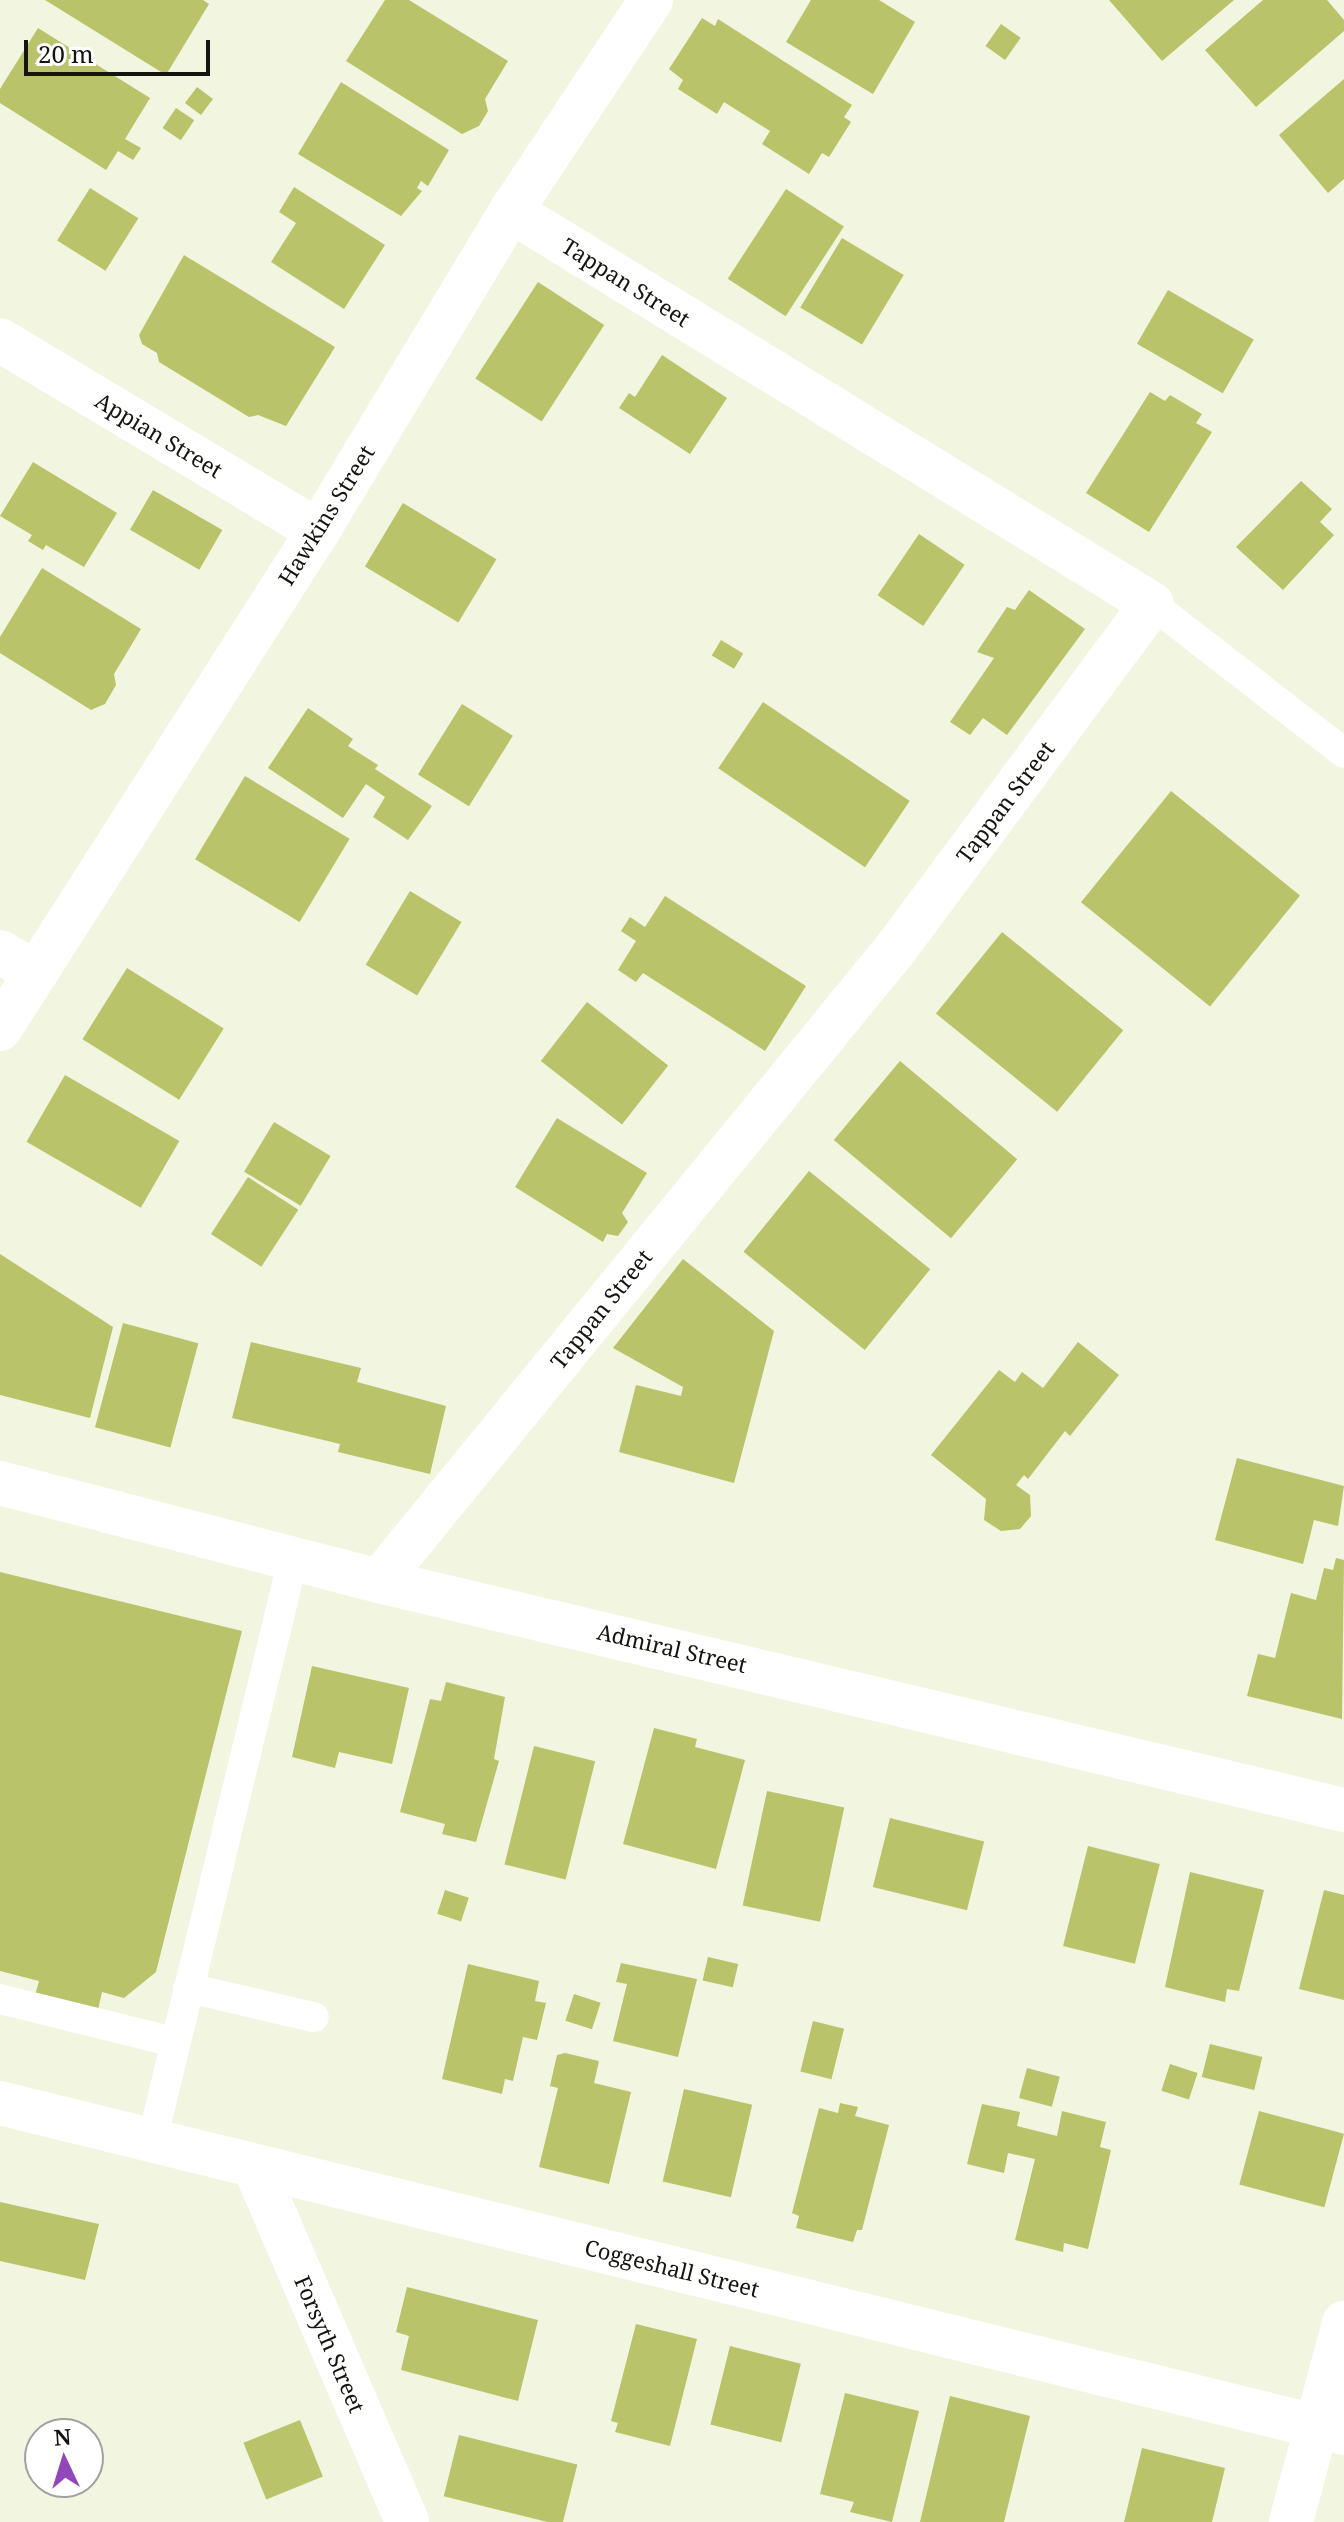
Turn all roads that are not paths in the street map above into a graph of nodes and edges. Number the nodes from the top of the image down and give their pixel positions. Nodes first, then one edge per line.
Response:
1 (651, 0) edge
2 (511, 211) junction
3 (0, 340) edge
4 (318, 531) junction
5 (1152, 604) junction
6 (1344, 753) edge
7 (17, 962) edge
8 (0, 1029) edge
9 (0, 1483) edge
10 (293, 1559) junction
11 (379, 1581) junction
12 (1344, 1810) edge
13 (188, 1988) junction
14 (0, 1999) edge
15 (314, 2017) dead end
16 (174, 2042) junction
17 (0, 2103) edge
18 (152, 2141) junction
19 (254, 2166) junction
20 (1344, 2323) edge
21 (1331, 2430) edge
22 (407, 2522) edge
23 (1291, 2522) edge

1 - 2 street, Hawkins Street
2 - 4 street, Hawkins Street
2 - 5 street, Tappan Street
3 - 4 street, Appian Street
4 - 7 street, Hawkins Street
5 - 6 lane
5 - 11 street, Tappan Street
7 - 8 street, Hawkins Street
9 - 10 street, Admiral Street
10 - 11 street, Admiral Street
10 - 13 lane
11 - 12 street, Admiral Street
13 - 15 lane
13 - 16 lane
14 - 16 lane
16 - 18 lane
17 - 18 street, Coggeshall Street
18 - 19 street, Coggeshall Street
19 - 21 street, Coggeshall Street
19 - 22 street, Forsyth Street
20 - 21 street
21 - 23 street

